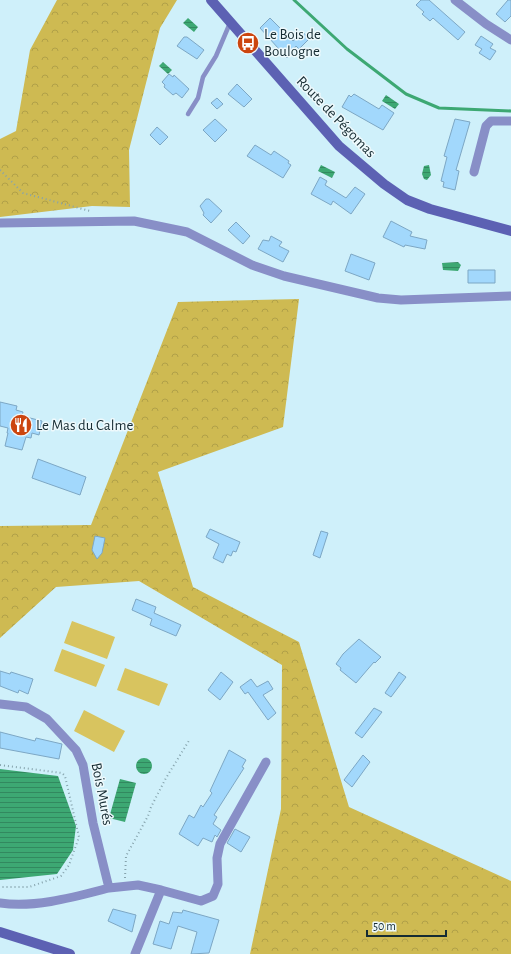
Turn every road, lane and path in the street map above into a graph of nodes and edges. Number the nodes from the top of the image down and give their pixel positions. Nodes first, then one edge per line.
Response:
1 (211, 0) edge
2 (455, 0) edge
3 (230, 23) junction
4 (511, 40) edge
5 (188, 114) dead end
6 (511, 121) edge
7 (0, 170) edge
8 (474, 172) dead end
9 (91, 211) dead end
10 (0, 223) edge
11 (511, 231) edge
12 (511, 296) edge
13 (0, 704) edge
14 (190, 739) dead end
15 (266, 762) dead end
16 (0, 765) edge
17 (125, 885) junction
18 (0, 887) edge
19 (109, 888) junction
20 (161, 890) junction
21 (0, 903) edge
22 (0, 932) edge
23 (70, 954) edge
24 (135, 954) edge

1 - 3 main road, Route de Pégomas
2 - 4 street
3 - 5 lane
3 - 11 main road, Route de Pégomas
6 - 8 street
7 - 9 path
10 - 12 street
13 - 19 street, Bois Murés
14 - 17 path
15 - 20 street
16 - 18 path
17 - 19 street
17 - 20 street
19 - 21 street
20 - 24 street
22 - 23 main road

